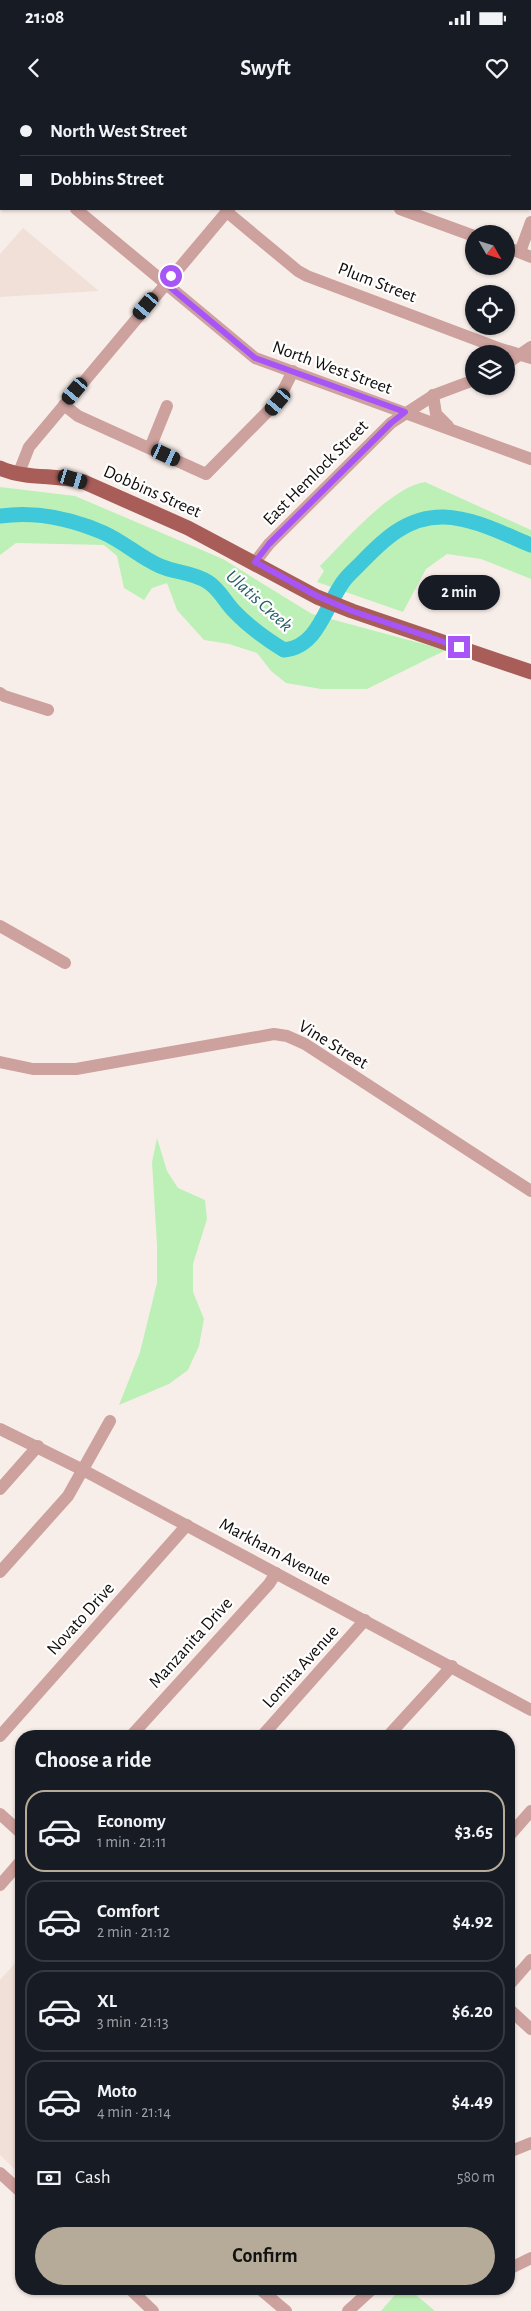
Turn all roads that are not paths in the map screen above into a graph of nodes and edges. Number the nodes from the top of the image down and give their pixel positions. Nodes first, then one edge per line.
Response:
1 (77, 210) edge
2 (228, 210) edge
3 (407, 210) edge
4 (420, 212) edge
5 (531, 222) edge
6 (465, 232) edge
7 (526, 255) edge
8 (165, 283) junction
9 (528, 353) edge
10 (515, 360) edge
11 (293, 371) junction
12 (465, 383) edge
13 (433, 395) junction
14 (64, 405) junction
15 (167, 406) dead end
16 (405, 412) junction
17 (456, 432) junction
18 (150, 448) junction
19 (531, 459) edge
20 (0, 468) edge
21 (18, 475) junction
22 (255, 562) junction
23 (531, 672) edge
24 (0, 692) edge
25 (48, 710) dead end
26 (0, 926) edge
27 (65, 963) dead end
28 (0, 1062) edge
29 (531, 1191) edge
30 (110, 1421) dead end
31 (0, 1429) edge
32 (38, 1446) junction
33 (83, 1470) junction
34 (0, 1489) edge
35 (187, 1526) junction
36 (0, 1572) edge
37 (276, 1573) junction
38 (365, 1620) junction
39 (452, 1666) junction
40 (531, 1710) edge
41 (136, 1730) edge
42 (267, 1730) edge
43 (394, 1730) edge
44 (0, 1736) edge
45 (0, 1814) edge
46 (530, 1815) edge
47 (15, 1828) edge
48 (515, 1830) edge
49 (15, 1868) edge
50 (0, 1885) edge
51 (531, 1960) edge
52 (515, 1979) edge
53 (515, 2014) edge
54 (531, 2029) edge
55 (531, 2143) edge
56 (515, 2150) edge
57 (0, 2173) edge
58 (15, 2187) edge
59 (531, 2258) edge
60 (515, 2266) edge
61 (136, 2295) edge
62 (267, 2295) edge
63 (365, 2295) edge
64 (153, 2311) edge
65 (286, 2311) edge
66 (348, 2311) edge

1 - 8 street, North West Street
2 - 8 street
2 - 9 street, Plum Street
3 - 4 street
4 - 6 street
5 - 7 street
8 - 11 street, North West Street
8 - 14 street
9 - 10 street
11 - 16 street, North West Street
11 - 18 street
12 - 13 street, East Hemlock Street
13 - 16 street, East Hemlock Street
13 - 17 street
14 - 18 street
14 - 21 street
15 - 18 street
16 - 17 street, North West Street
16 - 22 street, East Hemlock Street
17 - 19 street, North West Street
20 - 21 main road, Dobbins Street
21 - 22 main road, Dobbins Street
22 - 23 main road, Dobbins Street
24 - 25 street
26 - 27 street
28 - 29 street, Vine Street
30 - 33 street
31 - 32 street, Markham Avenue
32 - 33 street, Markham Avenue
32 - 34 street
33 - 35 street, Markham Avenue
33 - 36 street
35 - 37 street, Markham Avenue
35 - 44 street, Novato Drive
37 - 38 street, Markham Avenue
37 - 41 street, Manzanita Drive
38 - 39 street, Markham Avenue
38 - 42 street, Lomita Avenue
39 - 40 street, Markham Avenue
39 - 43 street
45 - 47 street
46 - 48 street
49 - 50 street
51 - 52 street
53 - 54 street
55 - 56 street
57 - 58 street
59 - 60 street
61 - 64 street
62 - 65 street
63 - 66 street

